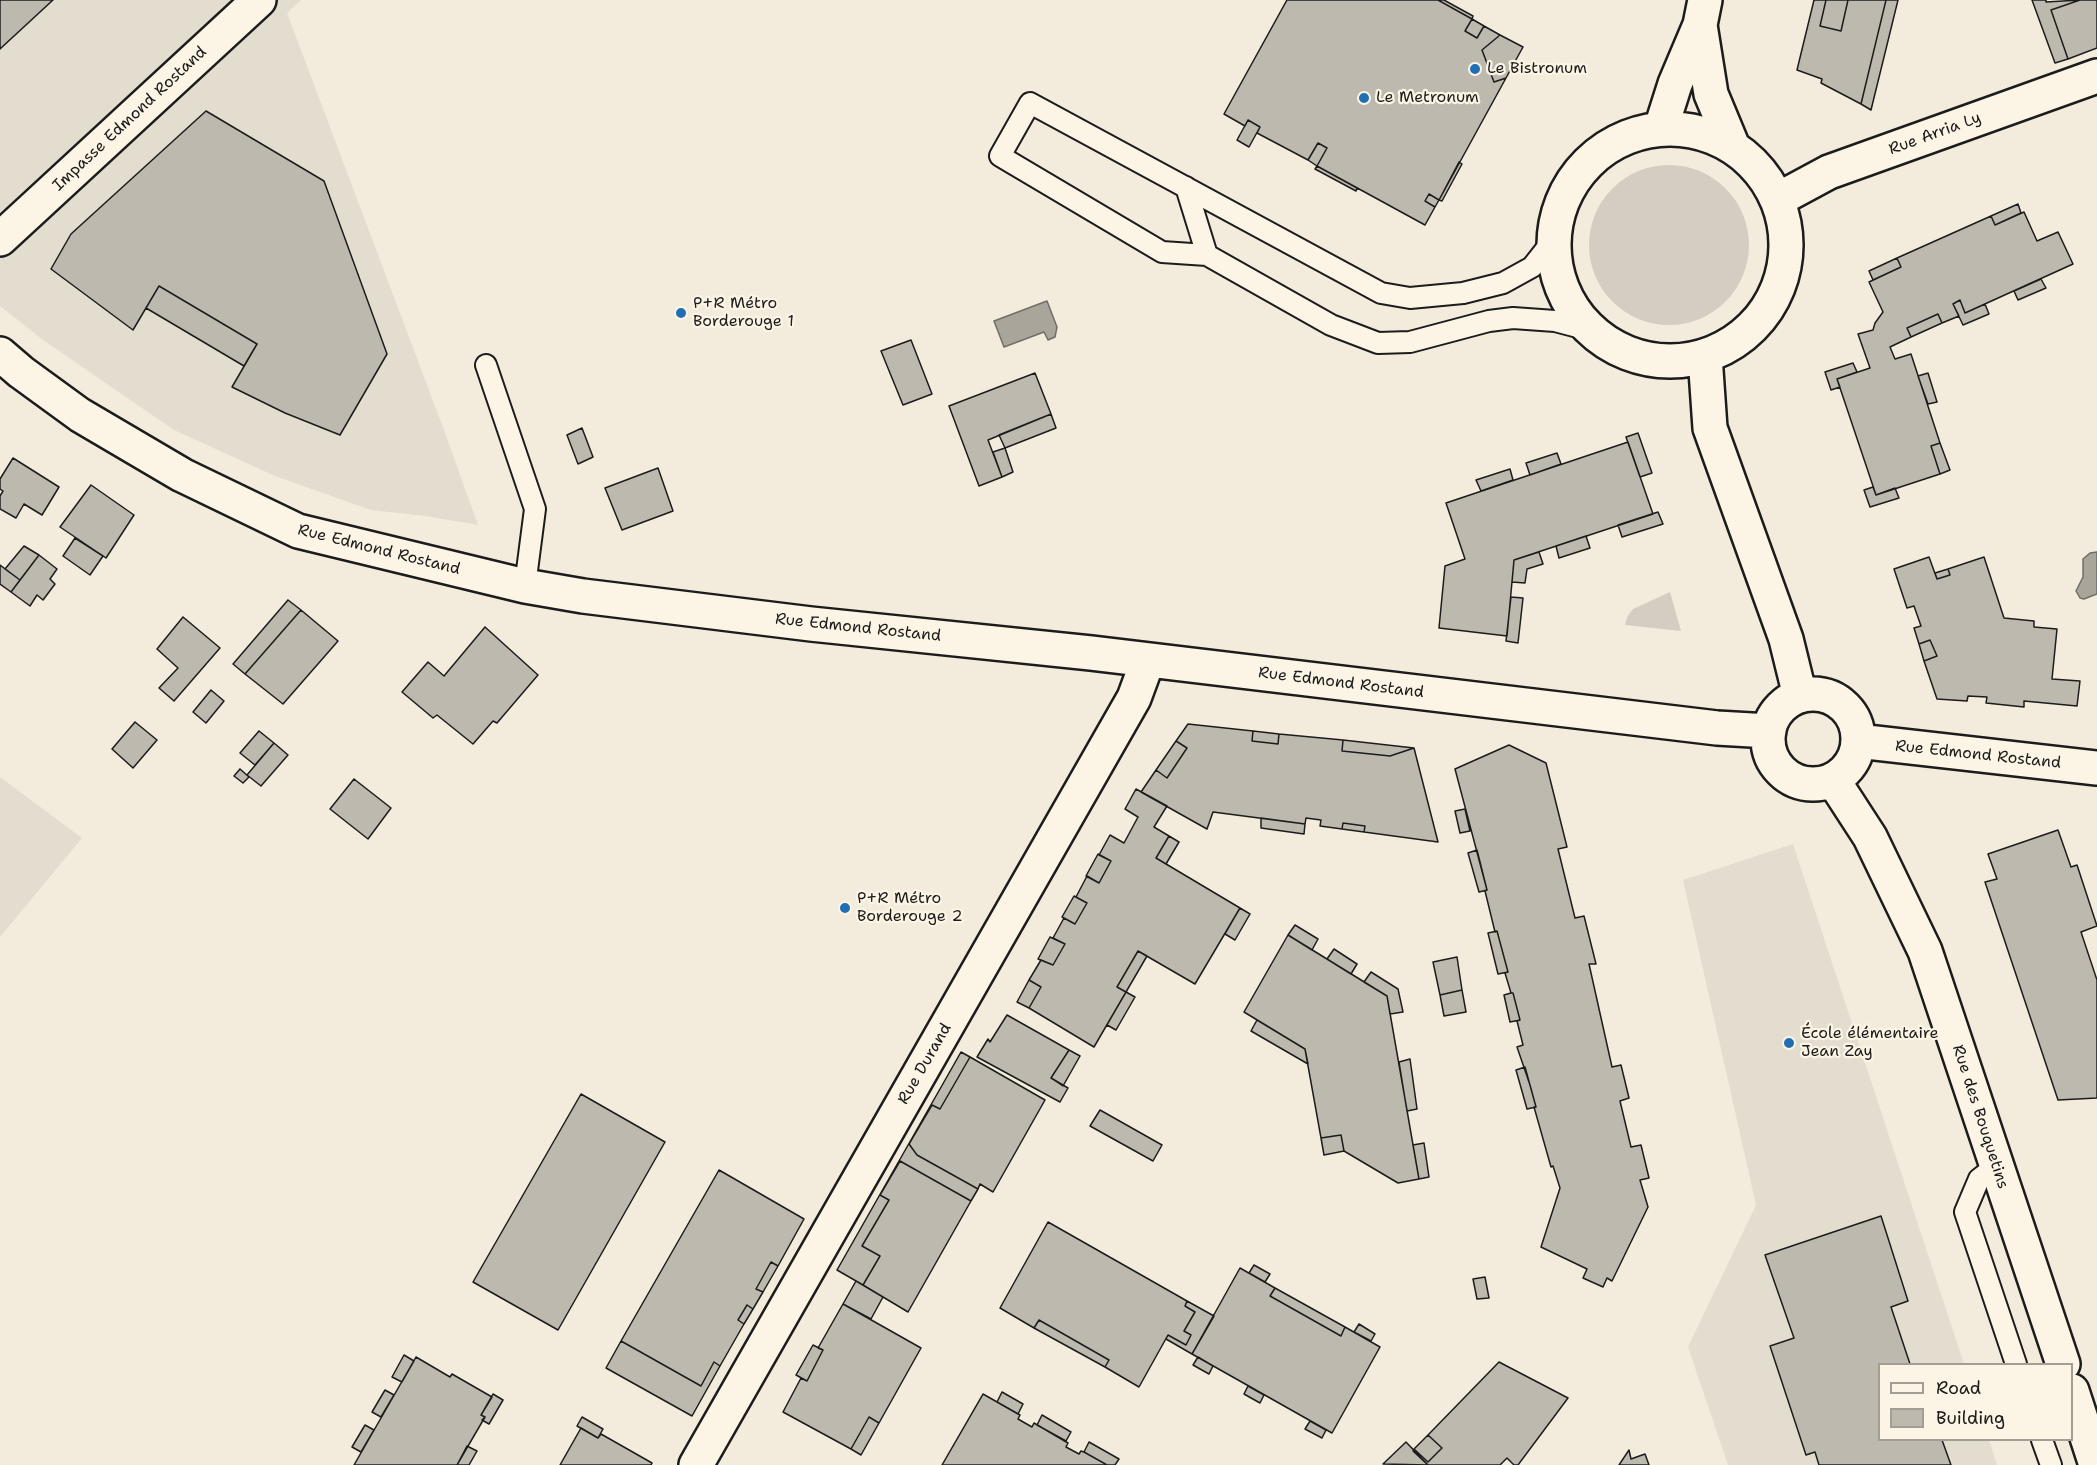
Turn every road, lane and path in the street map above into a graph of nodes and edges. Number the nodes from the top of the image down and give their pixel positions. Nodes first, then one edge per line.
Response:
1 (259, 0) edge
2 (1703, 12) edge
3 (2097, 76) edge
4 (1661, 128) junction
5 (1732, 147) junction
6 (1186, 187) junction
7 (1777, 200) junction
8 (0, 239) edge
9 (1554, 239) junction
10 (1207, 255) junction
11 (1593, 331) junction
12 (0, 354) edge
13 (1705, 356) junction
14 (486, 365) dead end
15 (525, 586) junction
16 (1148, 660) junction
17 (1800, 696) junction
18 (1769, 731) junction
19 (1858, 741) junction
20 (2097, 768) edge
21 (1833, 780) junction
22 (1996, 1166) junction
23 (2015, 1363) edge
24 (2062, 1363) edge
25 (2073, 1393) edge
26 (2042, 1441) edge
27 (696, 1465) edge
28 (2051, 1465) edge
29 (2097, 1465) edge

1 - 8 street, Impasse Edmond Rostand
2 - 4 street
2 - 5 street
3 - 7 street, Rue Arria Ly
4 - 5 street
4 - 9 street
5 - 7 street
6 - 9 lane
6 - 10 lane
6 - 10 lane
7 - 13 street
9 - 11 street
10 - 11 lane
11 - 13 street
12 - 15 street, Rue Edmond Rostand
13 - 17 street
14 - 15 lane
15 - 16 street, Rue Edmond Rostand
16 - 18 street, Rue Edmond Rostand
16 - 27 street, Rue Durand
17 - 18 street
17 - 19 street
18 - 21 street
19 - 20 street, Rue Edmond Rostand
19 - 21 street
21 - 22 street, Rue des Bouquetins
22 - 23 lane
22 - 24 street, Rue des Bouquetins
25 - 29 street
26 - 28 lane

